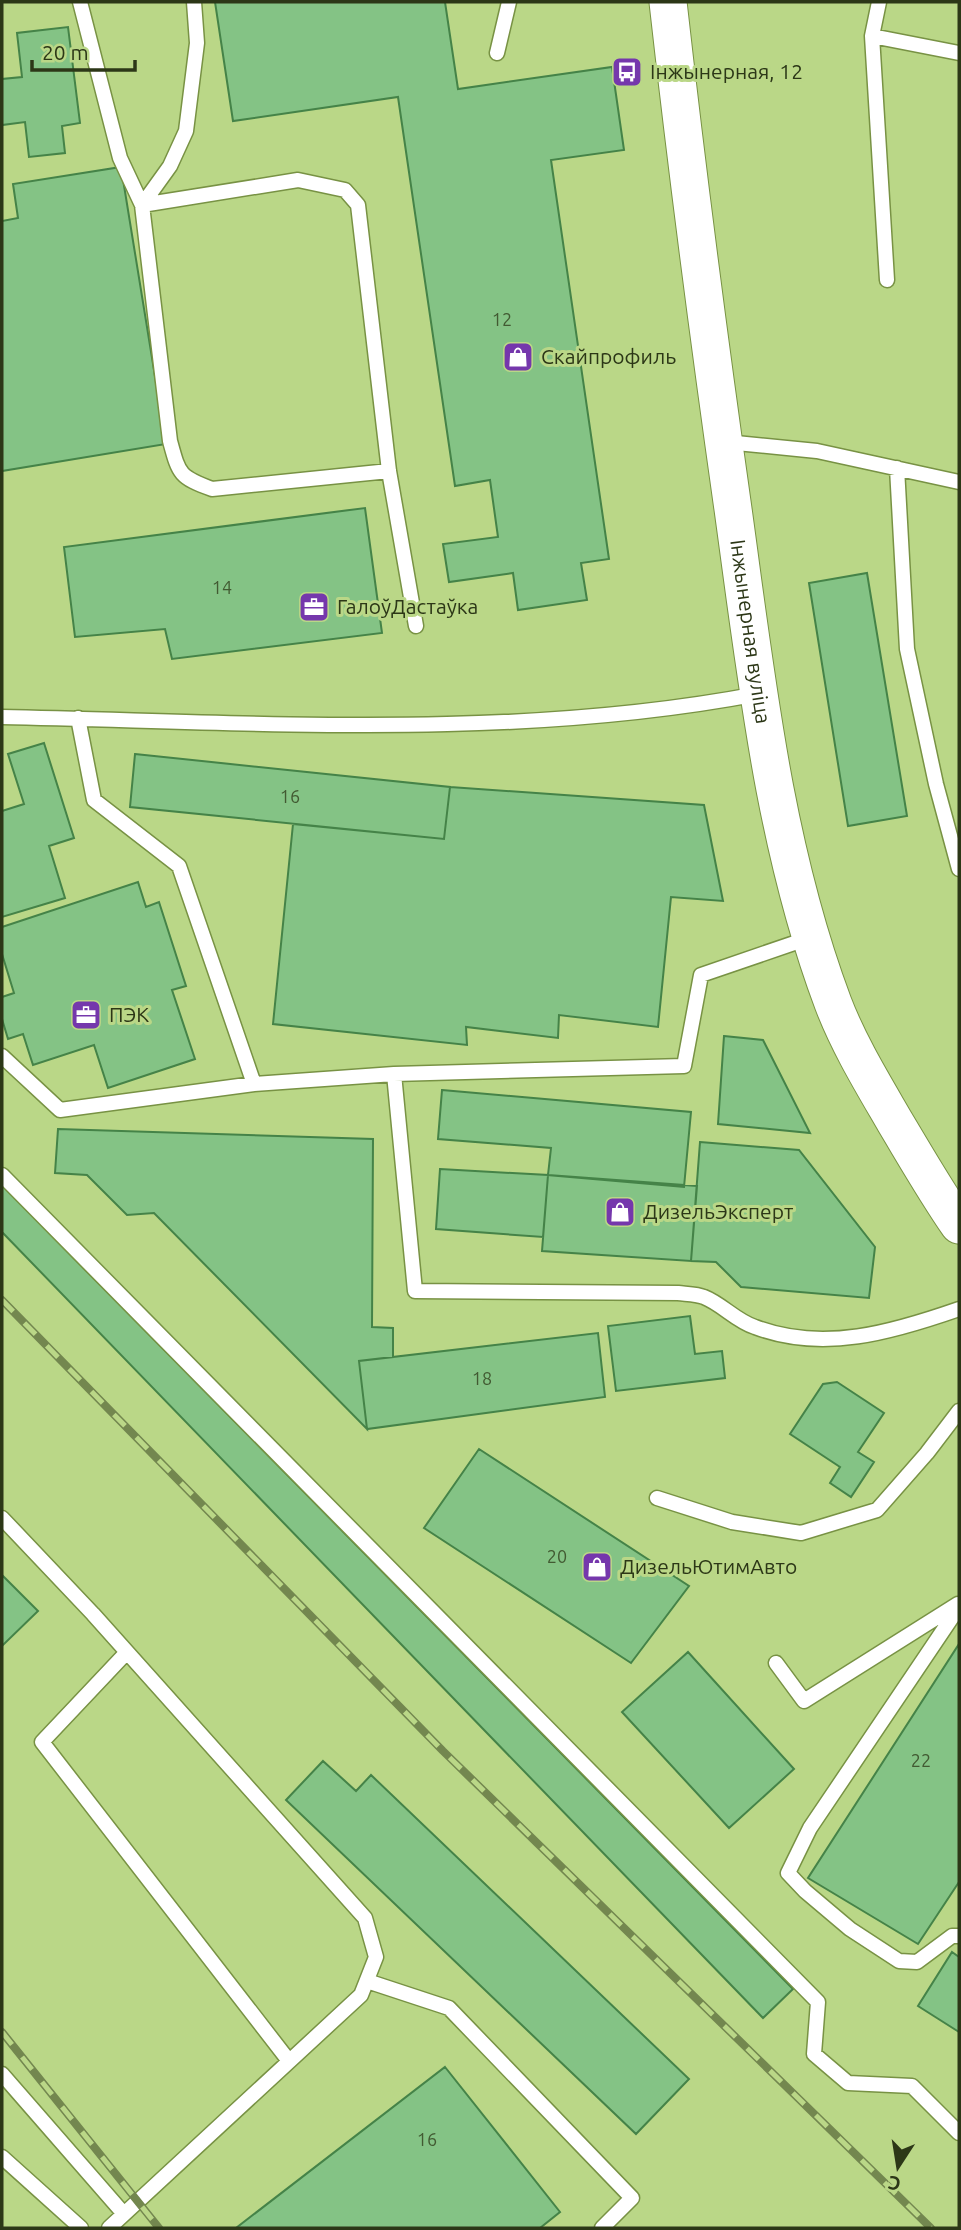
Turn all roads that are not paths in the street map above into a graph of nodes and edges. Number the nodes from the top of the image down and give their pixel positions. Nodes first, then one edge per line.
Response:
1 (80, 2) edge
2 (194, 2) edge
3 (509, 2) edge
4 (668, 2) edge
5 (878, 2) edge
6 (872, 36) junction
7 (497, 52) dead end
8 (959, 53) edge
9 (142, 205) junction
10 (887, 280) dead end
11 (723, 442) junction
12 (897, 468) junction
13 (389, 471) junction
14 (959, 482) edge
15 (416, 626) dead end
16 (759, 694) junction
17 (2, 717) edge
18 (78, 718) junction
19 (959, 869) edge
20 (810, 938) junction
21 (2, 1056) edge
22 (394, 1074) junction
23 (254, 1084) junction
24 (2, 1175) edge
25 (959, 1225) edge
26 (959, 1309) edge
27 (959, 1411) edge
28 (657, 1498) dead end
29 (2, 1518) edge
30 (959, 1606) edge
31 (127, 1652) junction
32 (776, 1663) dead end
33 (959, 1936) edge
34 (367, 1981) junction
35 (289, 2061) junction
36 (2, 2074) edge
37 (959, 2133) edge
38 (2, 2157) edge
39 (124, 2214) junction
40 (81, 2228) edge
41 (109, 2228) edge
42 (602, 2228) edge

1 - 9 lane
2 - 9 lane
3 - 7 lane
4 - 11 street, Інжынерная вуліца
5 - 6 lane
6 - 8 lane
6 - 10 lane
9 - 13 lane
9 - 13 lane
11 - 12 lane
11 - 16 street, Інжынерная вуліца
12 - 14 lane
12 - 19 lane
13 - 15 lane
16 - 18 lane
16 - 20 street, Інжынерная вуліца
17 - 18 lane
18 - 23 lane
20 - 22 lane
20 - 25 street, Інжынерная вуліца
21 - 23 lane
22 - 23 lane
22 - 26 lane
24 - 37 lane
27 - 28 lane
29 - 31 lane
30 - 32 lane
30 - 33 lane
31 - 34 lane
31 - 35 lane
34 - 35 lane
34 - 42 lane
35 - 39 lane
36 - 39 lane
38 - 40 lane
39 - 41 lane

